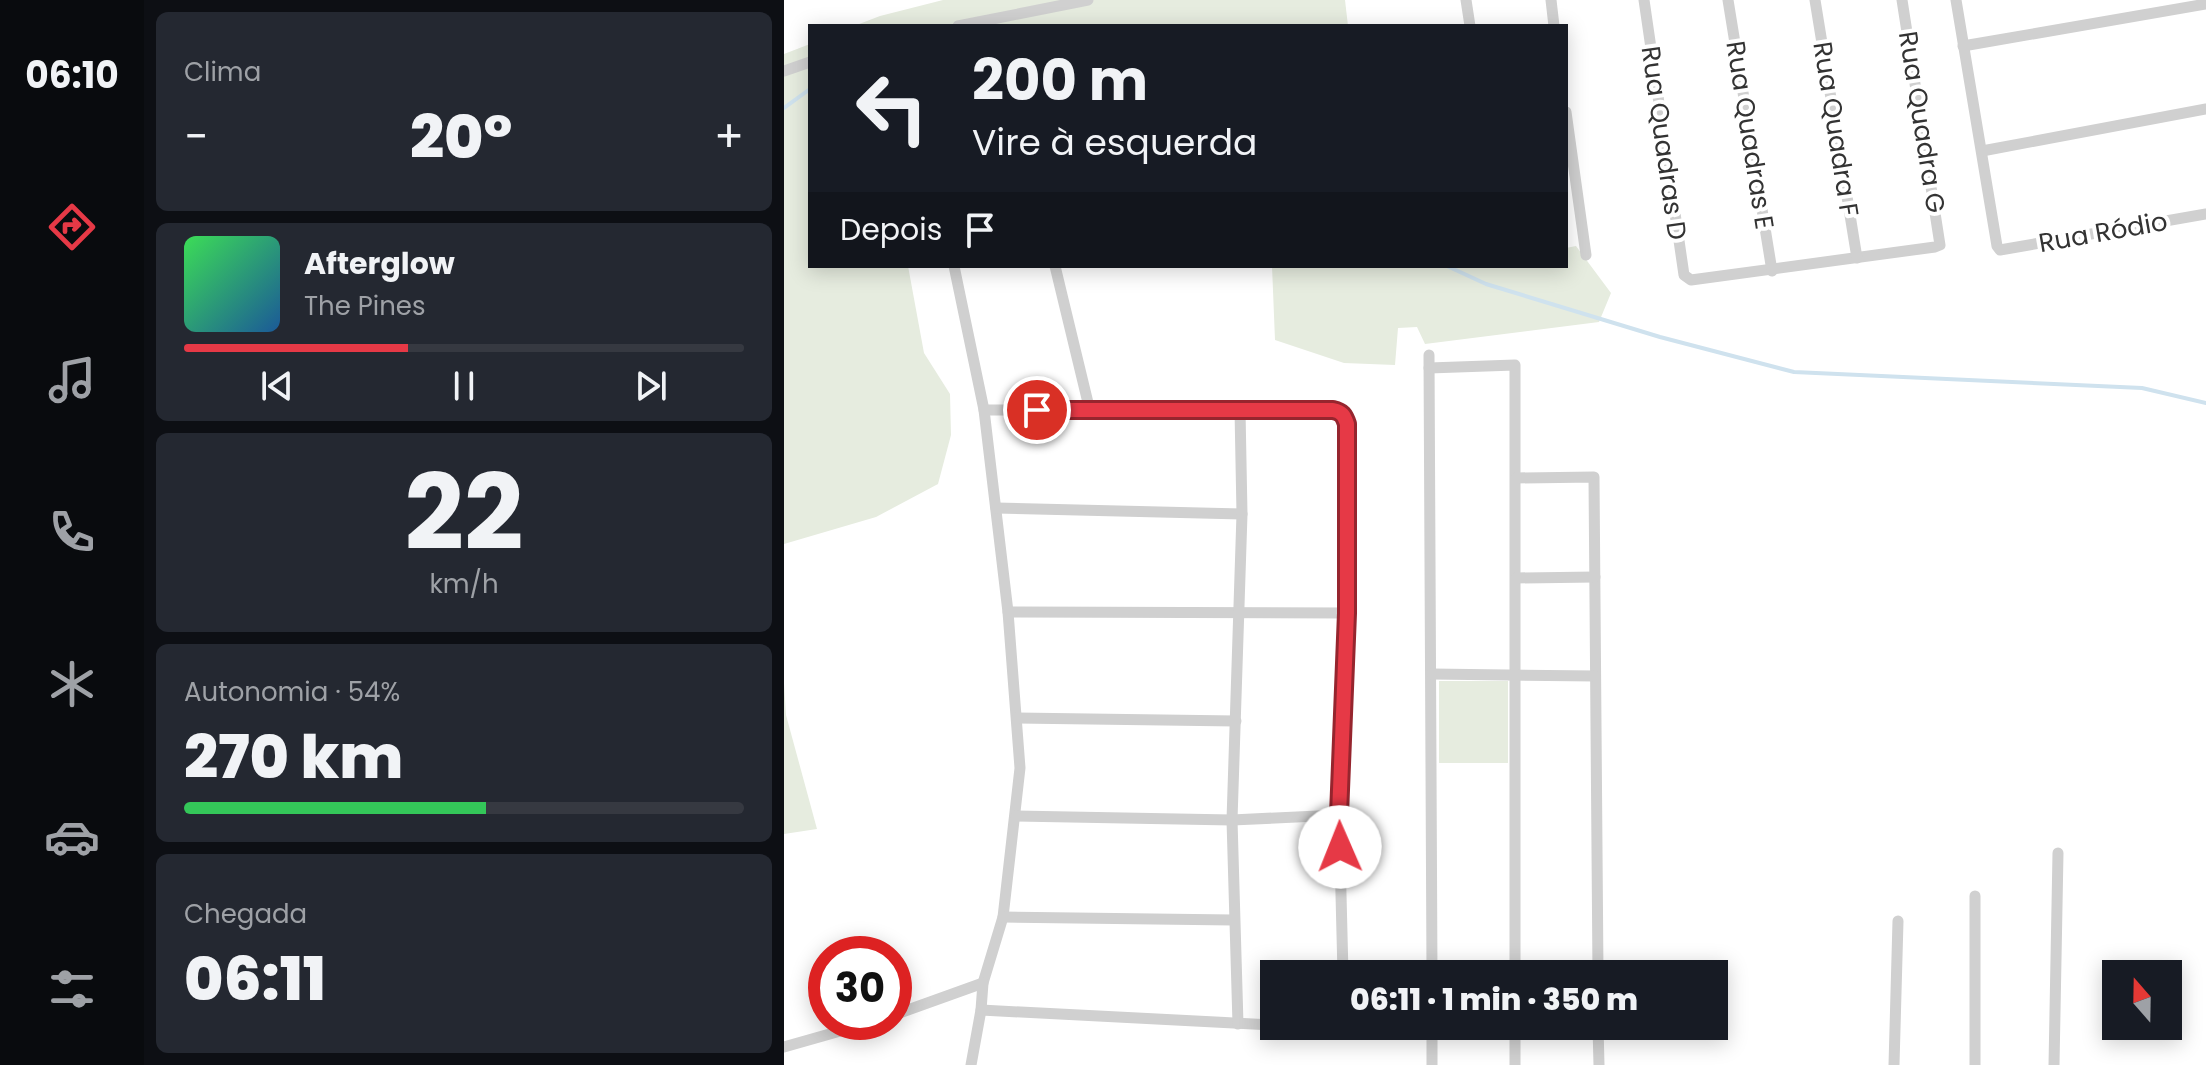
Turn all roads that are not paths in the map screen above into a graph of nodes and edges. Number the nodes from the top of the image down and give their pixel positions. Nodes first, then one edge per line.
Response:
1 (1088, 0) edge
2 (1466, 0) edge
3 (1551, 0) edge
4 (1644, 0) edge
5 (1728, 0) edge
6 (1815, 0) edge
7 (1902, 0) edge
8 (1956, 0) edge
9 (2206, 4) edge
10 (968, 24) edge
11 (1470, 24) edge
12 (1554, 24) edge
13 (1963, 46) junction
14 (808, 63) edge
15 (784, 71) edge
16 (2206, 109) edge
17 (1568, 126) edge
18 (1982, 151) junction
19 (2206, 214) edge
20 (1586, 255) dead end
21 (1857, 258) junction
22 (954, 268) edge
23 (1055, 268) edge
24 (1772, 271) junction
25 (1429, 355) dead end
26 (1429, 368) junction
27 (984, 410) junction
28 (1240, 410) junction
29 (1090, 411) junction
30 (1516, 478) junction
31 (996, 508) junction
32 (1242, 514) junction
33 (1595, 577) junction
34 (1516, 578) junction
35 (1238, 611) junction
36 (1008, 612) junction
37 (1347, 613) junction
38 (1432, 674) junction
39 (1517, 675) junction
40 (1595, 676) junction
41 (1017, 718) junction
42 (1236, 721) junction
43 (1339, 815) junction
44 (1016, 816) junction
45 (1232, 820) junction
46 (2058, 853) dead end
47 (1975, 896) dead end
48 (1003, 917) junction
49 (1233, 920) junction
50 (1898, 921) dead end
51 (1343, 960) edge
52 (1432, 960) edge
53 (1515, 960) edge
54 (1598, 960) edge
55 (983, 983) junction
56 (912, 1009) edge
57 (981, 1010) junction
58 (1238, 1024) junction
59 (1260, 1025) edge
60 (809, 1040) edge
61 (1432, 1040) edge
62 (1515, 1040) edge
63 (1598, 1040) edge
64 (784, 1047) edge
65 (971, 1065) edge
66 (1432, 1065) edge
67 (1515, 1065) edge
68 (1599, 1065) edge
69 (1894, 1065) edge
70 (1975, 1065) edge
71 (2054, 1065) edge

1 - 10 street
2 - 11 street
3 - 12 street
4 - 24 street, Rua Quadras D
5 - 24 street, Rua Quadras E
6 - 21 street, Rua Quadra F
7 - 21 street, Rua Quadra G
8 - 13 street
9 - 13 street
13 - 18 street
14 - 15 street
16 - 18 street
17 - 20 street
18 - 19 street, Rua Ródio
21 - 24 street
22 - 27 street
23 - 29 street
25 - 26 street
26 - 30 street
26 - 38 street
27 - 29 street
27 - 31 street
28 - 29 street
28 - 32 street
28 - 37 street
30 - 33 street
30 - 34 street
31 - 32 street
31 - 36 street
32 - 35 street
33 - 34 street
33 - 40 street
34 - 39 street
35 - 36 street
35 - 37 street
35 - 42 street
36 - 41 street
37 - 43 street
38 - 39 street
38 - 52 street
39 - 40 street
39 - 53 street
40 - 54 street
41 - 42 street
41 - 44 street
42 - 45 street
43 - 45 street
43 - 51 street
44 - 45 street
44 - 48 street
45 - 49 street
46 - 71 street
47 - 70 street
48 - 49 street
48 - 55 street
49 - 58 street
50 - 69 street
55 - 56 street
55 - 57 street
57 - 58 street
57 - 65 street
58 - 59 street
60 - 64 street
61 - 66 street
62 - 67 street
63 - 68 street

